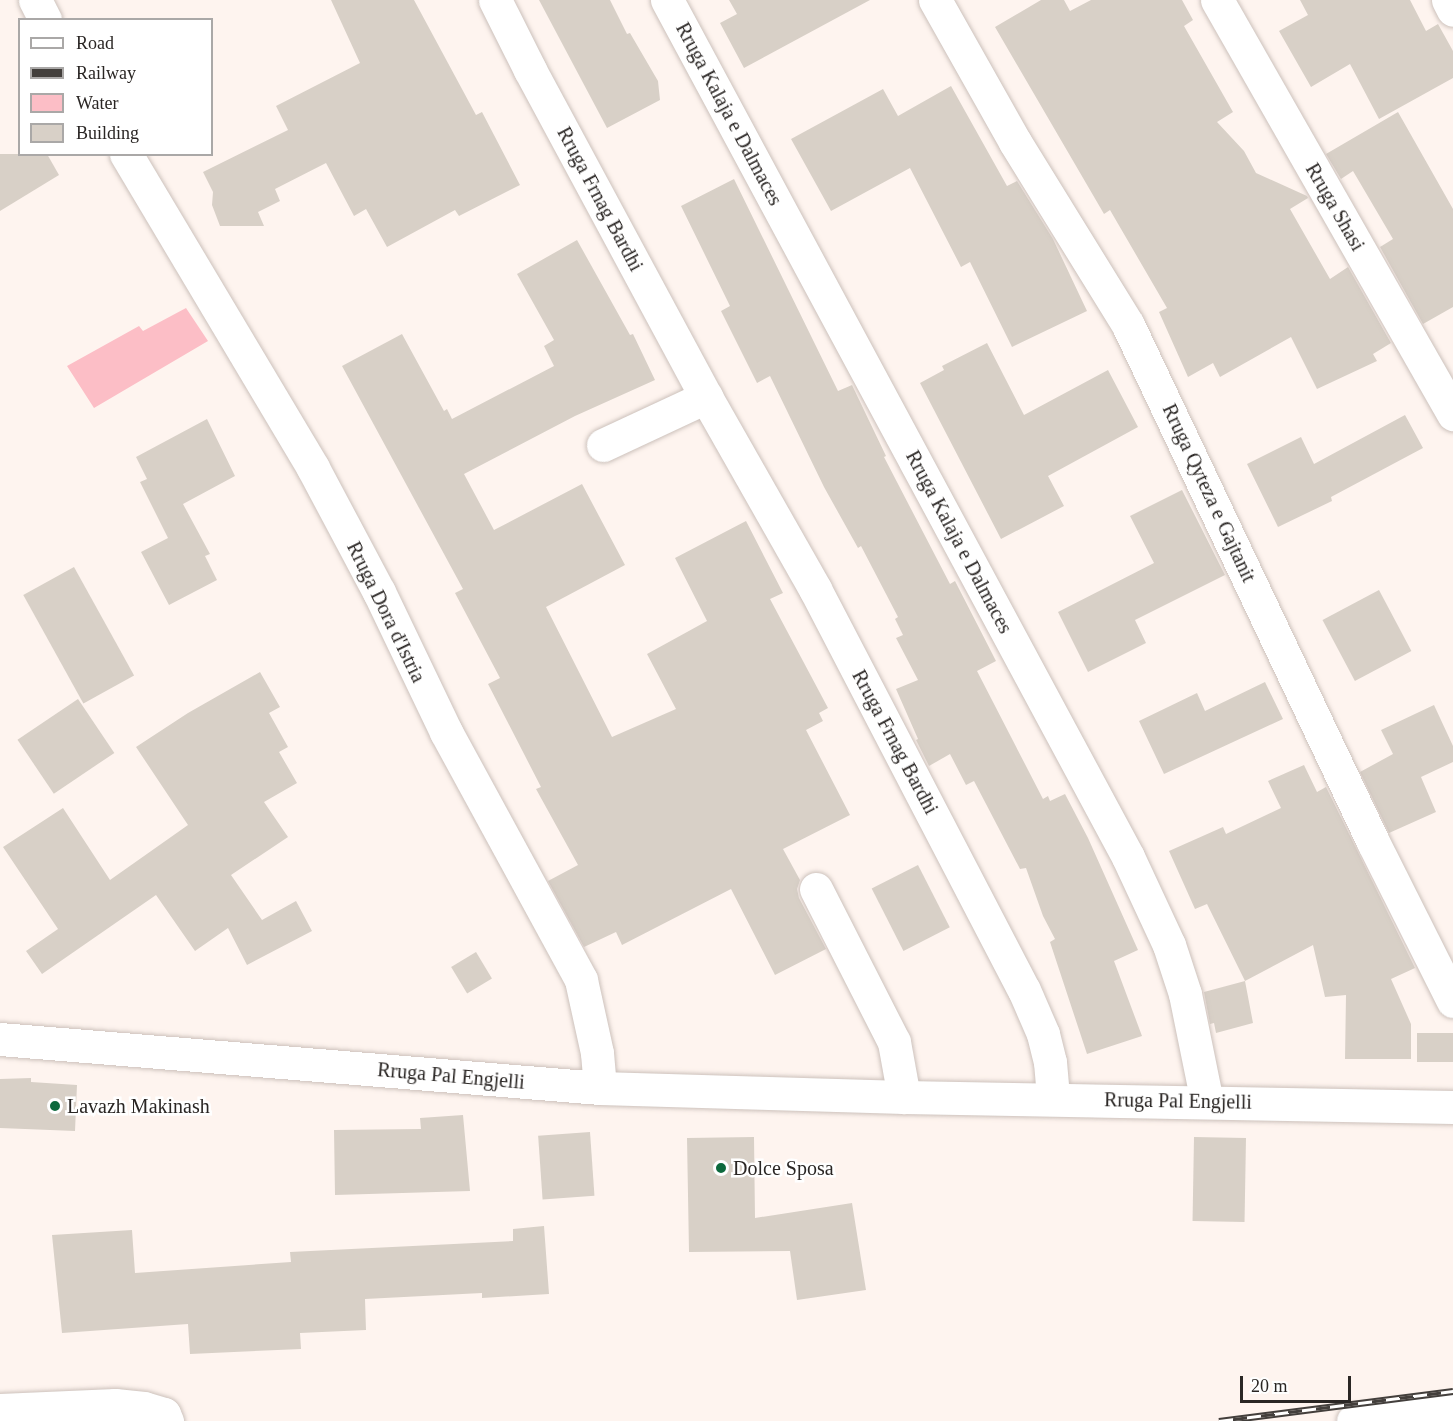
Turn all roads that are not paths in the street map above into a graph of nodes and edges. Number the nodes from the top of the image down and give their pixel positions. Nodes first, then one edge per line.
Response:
1 (35, 0) edge
2 (495, 0) edge
3 (935, 0) edge
4 (1217, 0) edge
5 (1448, 0) edge
6 (670, 1) edge
7 (1453, 10) edge
8 (44, 18) edge
9 (127, 156) edge
10 (706, 397) junction
11 (1453, 414) edge
12 (603, 445) dead end
13 (816, 889) dead end
14 (1453, 1001) edge
15 (0, 1039) edge
16 (600, 1088) junction
17 (904, 1097) junction
18 (1053, 1098) junction
19 (1207, 1102) junction
20 (1453, 1107) edge
21 (0, 1410) edge
22 (1453, 1410) edge
23 (168, 1421) edge
24 (1353, 1421) edge

1 - 8 street
2 - 10 street, Rruga Frnag Bardhi
3 - 14 street, Rruga Qyteza e Gajtanit
4 - 11 street, Rruga Shasi
5 - 7 street
6 - 19 street, Rruga Kalaja e Dalmaces
9 - 16 street, Rruga Dora d'Istria
10 - 12 street
10 - 18 street, Rruga Frnag Bardhi
13 - 17 street
15 - 16 street, Rruga Pal Engjelli
16 - 17 street, Rruga Pal Engjelli
17 - 18 street, Rruga Pal Engjelli
18 - 19 street, Rruga Pal Engjelli
19 - 20 street, Rruga Pal Engjelli
21 - 23 street
22 - 24 street

